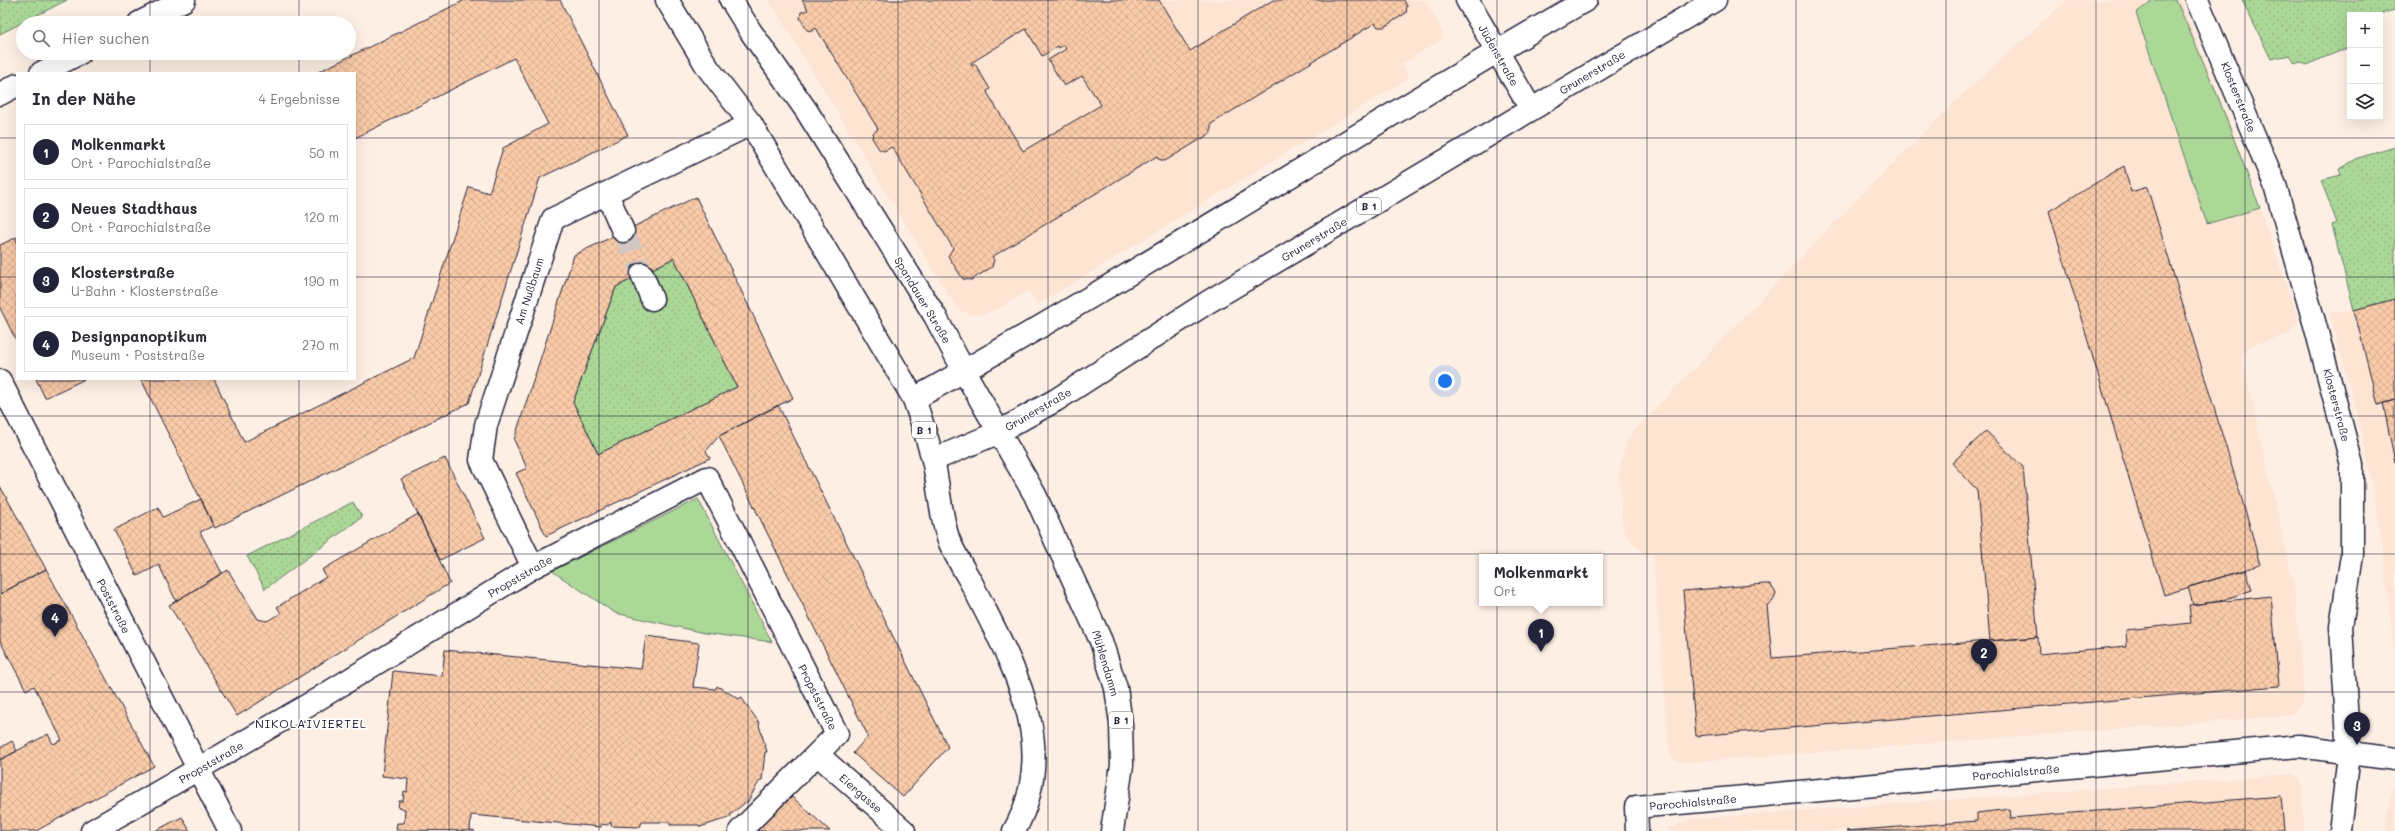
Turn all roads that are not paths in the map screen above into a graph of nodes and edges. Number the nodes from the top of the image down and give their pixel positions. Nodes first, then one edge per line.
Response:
1 (184, 0) edge
2 (667, 0) edge
3 (731, 0) edge
4 (1467, 0) edge
5 (1586, 0) edge
6 (1716, 0) edge
7 (2197, 0) edge
8 (153, 16) edge
9 (1498, 52) junction
10 (66, 60) edge
11 (43, 72) edge
12 (16, 86) edge
13 (0, 94) edge
14 (1530, 109) junction
15 (751, 124) junction
16 (607, 194) junction
17 (623, 231) tunnel mouth
18 (642, 274) tunnel mouth
19 (652, 299) dead end
20 (964, 372) junction
21 (0, 381) edge
22 (914, 400) junction
23 (997, 432) junction
24 (933, 460) junction
25 (533, 567) junction
26 (1090, 614) joint
27 (817, 754) junction
28 (2349, 754) junction
29 (2395, 759) edge
30 (198, 770) junction
31 (92, 831) edge
32 (230, 831) edge
33 (740, 831) edge
34 (904, 831) edge
35 (1014, 831) edge
36 (1112, 831) edge
37 (1637, 831) edge
38 (2340, 831) edge

1 - 8 street
2 - 15 street
3 - 20 street, Spandauer Straße
4 - 9 street, Jüdenstraße
5 - 9 street
6 - 14 street, Grunerstraße / B 1
7 - 28 street, Klosterstraße
9 - 14 street, Jüdenstraße
9 - 20 street
10 - 11 street
12 - 13 street
14 - 23 street, Grunerstraße / B 1
15 - 16 street, Am Nußbaum
15 - 22 street
16 - 17 street
16 - 25 street, Am Nußbaum
18 - 19 street
20 - 22 street
20 - 23 street, Spandauer Straße
21 - 30 street, Poststraße
22 - 24 street, B 1
23 - 24 street, Grunerstraße
23 - 26 street, Spandauer Straße / B 1
24 - 35 street, B 1
25 - 27 street, Propststraße
25 - 30 street, Propststraße
26 - 36 street, Mühlendamm / B 1
27 - 33 street
27 - 34 street, Eiergasse
28 - 29 street, Parochialstraße
28 - 37 street, Parochialstraße
28 - 38 street, Klosterstraße
30 - 31 street, Propststraße
30 - 32 street, Poststraße

